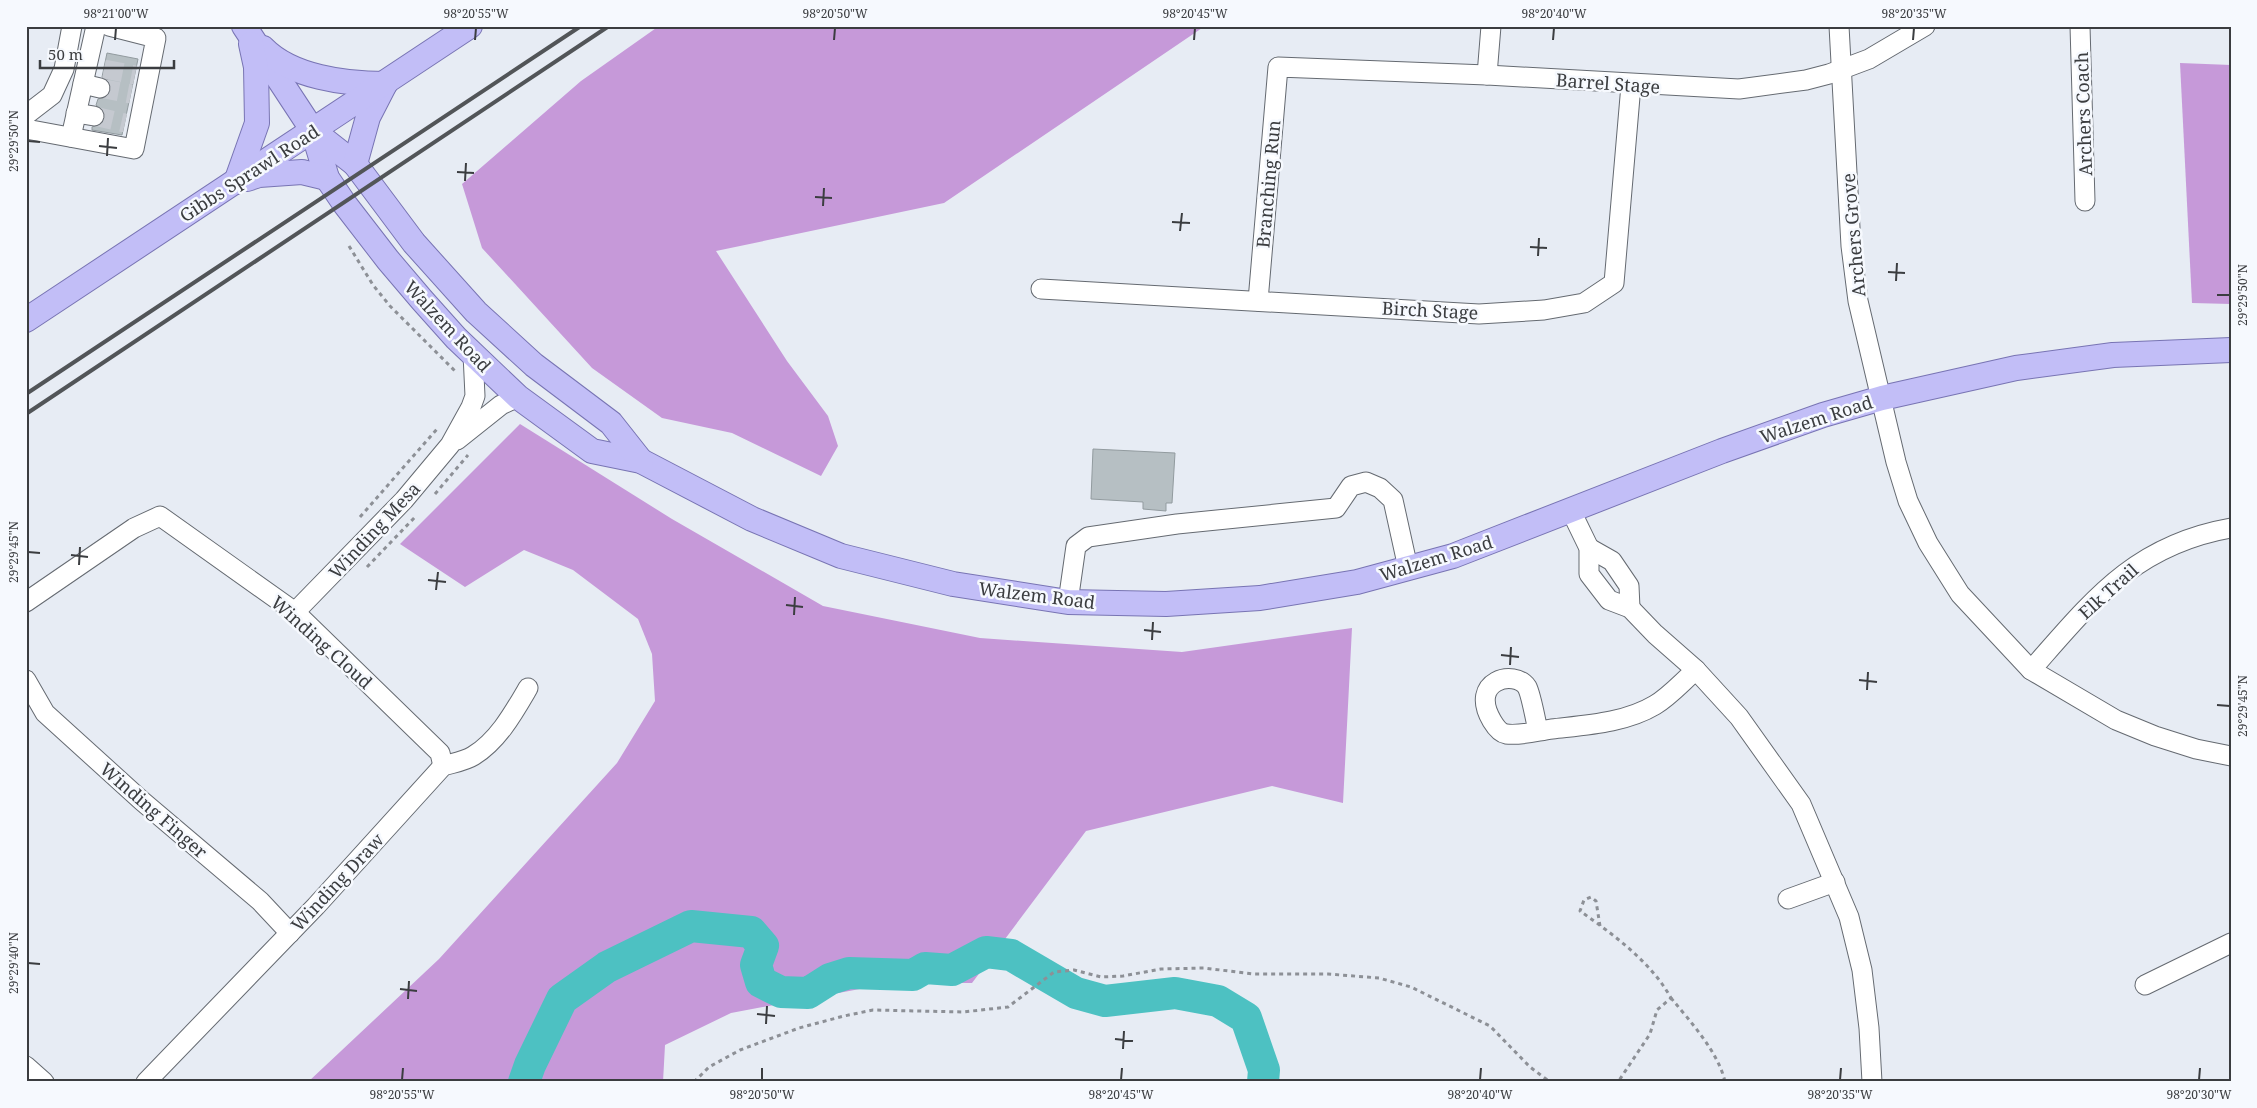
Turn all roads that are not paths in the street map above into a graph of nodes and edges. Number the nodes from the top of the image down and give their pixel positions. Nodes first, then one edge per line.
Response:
1 (72, 26) edge
2 (96, 26) edge
3 (109, 26) edge
4 (470, 26) edge
5 (1491, 26) edge
6 (1839, 26) edge
7 (2080, 26) edge
8 (1921, 27) edge
9 (246, 30) edge
10 (1278, 68) joint
11 (1842, 69) junction
12 (1488, 75) junction
13 (385, 84) junction
14 (1631, 85) junction
15 (26, 115) edge
16 (26, 129) edge
17 (313, 131) junction
18 (71, 138) junction
19 (355, 164) junction
20 (327, 178) junction
21 (236, 182) junction
22 (2085, 201) dead end
23 (1041, 289) dead end
24 (1258, 301) junction
25 (26, 320) edge
26 (2231, 350) edge
27 (473, 354) junction
28 (518, 397) junction
29 (1882, 398) junction
30 (450, 445) junction
31 (640, 461) junction
32 (1571, 511) junction
33 (2231, 528) edge
34 (1589, 548) junction
35 (1408, 568) junction
36 (26, 602) edge
37 (1068, 602) junction
38 (1630, 608) junction
39 (295, 612) junction
40 (1696, 670) junction
41 (2031, 670) junction
42 (26, 680) edge
43 (528, 688) dead end
44 (1538, 731) dead end
45 (2231, 756) edge
46 (443, 766) junction
47 (1835, 882) junction
48 (1788, 899) dead end
49 (290, 933) junction
50 (2231, 943) edge
51 (2145, 985) dead end
52 (26, 1066) edge
53 (44, 1082) edge
54 (146, 1082) edge
55 (1872, 1082) edge

1 - 15 street
2 - 18 street
3 - 18 street
4 - 13 main road, Gibbs Sprawl Road
5 - 12 street
6 - 11 street, Archers Grove
7 - 22 street, Archers Coach
8 - 11 street, Barrel Stage
9 - 13 main road
9 - 17 main road, Walzem Road
9 - 21 main road
10 - 12 street, Barrel Stage
10 - 24 street, Branching Run
11 - 14 street, Barrel Stage
11 - 29 street, Archers Grove
12 - 14 street, Barrel Stage
13 - 17 main road, Gibbs Sprawl Road
13 - 19 main road
14 - 24 street, Birch Stage
16 - 18 street
17 - 19 main road, Walzem Road
17 - 20 main road, Walzem Road
17 - 21 main road, Gibbs Sprawl Road
19 - 31 main road, Walzem Road
20 - 21 main road
20 - 27 main road, Walzem Road
21 - 25 main road, Gibbs Sprawl Road
23 - 24 street, Birch Stage
26 - 29 main road, Walzem Road
27 - 28 main road, Walzem Road
27 - 30 street, Winding Mesa
28 - 30 street, Winding Mesa
28 - 31 main road, Walzem Road
29 - 32 main road, Walzem Road
29 - 41 street, Archers Grove
30 - 39 street, Winding Mesa
31 - 37 main road, Walzem Road
32 - 34 street
32 - 35 main road, Walzem Road
33 - 41 street, Elk Trail
34 - 38 street
34 - 38 street
35 - 37 main road, Walzem Road
35 - 37 street
36 - 39 street, Winding Cloud
38 - 40 street
39 - 46 street, Winding Cloud
40 - 44 street
40 - 47 street
41 - 45 street, Archers Grove
42 - 49 street, Winding Finger
43 - 46 street
46 - 49 street, Winding Draw
47 - 48 street
47 - 55 street
49 - 54 street, Winding Draw
50 - 51 street
52 - 53 street

